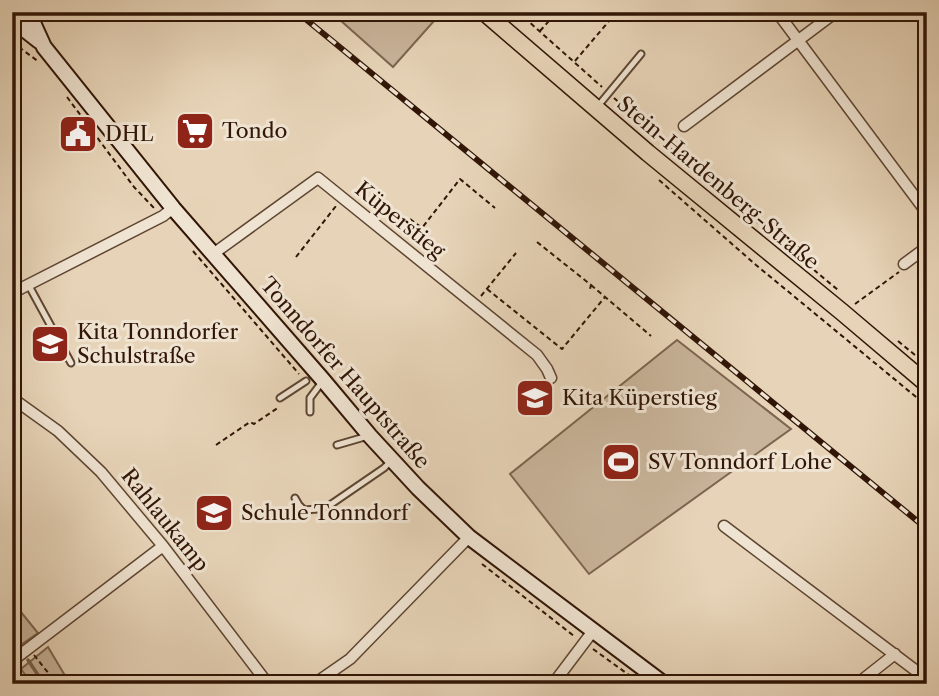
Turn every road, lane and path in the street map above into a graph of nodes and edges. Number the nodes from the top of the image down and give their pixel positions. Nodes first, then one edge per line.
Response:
1 (26, 12) edge
2 (465, 12) edge
3 (517, 12) edge
4 (557, 12) edge
5 (613, 12) edge
6 (777, 12) edge
7 (836, 12) edge
8 (480, 17) edge
9 (12, 18) edge
10 (540, 31) junction
11 (40, 41) junction
12 (798, 41) junction
13 (641, 54) dead end
14 (574, 62) junction
15 (609, 93) junction
16 (596, 108) junction
17 (684, 126) joint
18 (664, 142) junction
19 (655, 177) dead end
20 (342, 198) junction
21 (173, 208) junction
22 (495, 208) dead end
23 (927, 213) edge
24 (410, 219) dead end
25 (537, 242) dead end
26 (927, 247) edge
27 (516, 253) dead end
28 (213, 254) junction
29 (296, 257) dead end
30 (904, 264) joint
31 (28, 284) junction
32 (487, 289) junction
33 (837, 290) dead end
34 (12, 293) edge
35 (605, 297) junction
36 (855, 304) dead end
37 (475, 305) junction
38 (651, 336) dead end
39 (897, 340) dead end
40 (71, 363) dead end
41 (927, 365) edge
42 (551, 378) dead end
43 (323, 380) junction
44 (306, 381) dead end
45 (927, 384) edge
46 (12, 398) edge
47 (281, 398) dead end
48 (288, 401) dead end
49 (927, 406) edge
50 (310, 412) dead end
51 (370, 436) junction
52 (216, 444) dead end
53 (337, 445) dead end
54 (392, 460) junction
55 (295, 498) dead end
56 (724, 526) dead end
57 (469, 537) junction
58 (163, 546) junction
59 (593, 631) junction
60 (895, 654) junction
61 (12, 661) edge
62 (927, 679) edge
63 (268, 684) edge
64 (314, 684) edge
65 (553, 684) edge
66 (664, 684) edge
67 (858, 684) edge

1 - 11 main road, Tonndorfer Hauptstraße
2 - 8 path
3 - 10 path
4 - 10 path
5 - 14 path
6 - 12 street
7 - 12 street
8 - 16 main road, Stein-Hardenberg-Straße
9 - 11 main road, Tonndorfer Hauptstraße
10 - 14 path
11 - 21 main road, Tonndorfer Hauptstraße
12 - 17 street
12 - 23 street
13 - 15 lane
14 - 15 path
15 - 16 lane
15 - 18 path
16 - 45 main road, Stein-Hardenberg-Straße
17 - 18 path
18 - 33 path
19 - 49 path
20 - 28 street, Küperstieg
20 - 29 path
20 - 37 street, Küperstieg
21 - 28 main road, Tonndorfer Hauptstraße
21 - 31 street
22 - 24 path
25 - 35 path
26 - 30 street
27 - 32 path
28 - 43 main road, Tonndorfer Hauptstraße
30 - 36 path
31 - 34 street
31 - 40 lane
32 - 35 path
32 - 37 path
35 - 38 path
37 - 42 street, Küperstieg
39 - 41 path
43 - 50 lane
43 - 51 main road, Tonndorfer Hauptstraße
44 - 47 lane
46 - 58 street, Rahlaukamp
48 - 52 path
51 - 53 lane
51 - 54 main road, Tonndorfer Hauptstraße
54 - 55 lane
54 - 57 main road, Tonndorfer Hauptstraße
56 - 60 street
57 - 59 main road, Tonndorfer Hauptstraße
57 - 64 street
58 - 61 street
58 - 63 street, Rahlaukamp
59 - 65 street
59 - 66 main road, Tonndorfer Hauptstraße
60 - 62 street
60 - 67 street

